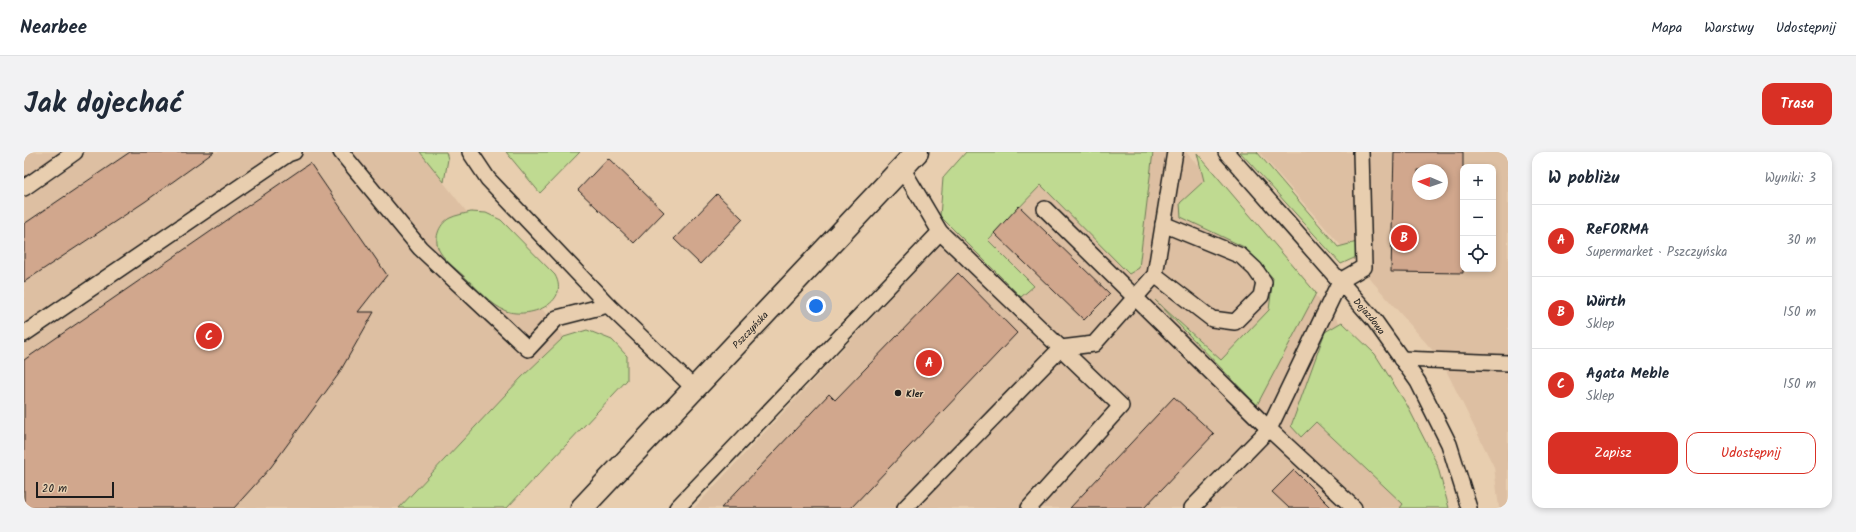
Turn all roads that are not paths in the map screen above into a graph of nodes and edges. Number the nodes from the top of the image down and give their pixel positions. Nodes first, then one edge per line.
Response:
1 (75, 152) edge
2 (294, 152) edge
3 (341, 152) edge
4 (470, 152) edge
5 (917, 152) edge
6 (1175, 152) edge
7 (1226, 152) edge
8 (1361, 152) edge
9 (902, 168) junction
10 (24, 188) edge
11 (1045, 209) dead end
12 (1163, 224) junction
13 (940, 232) junction
14 (1154, 275) junction
15 (1340, 281) junction
16 (1135, 298) junction
17 (608, 305) junction
18 (24, 334) edge
19 (1061, 348) junction
20 (1401, 359) junction
21 (1508, 363) edge
22 (695, 389) junction
23 (1269, 428) junction
24 (582, 508) edge
25 (677, 508) edge
26 (905, 508) edge
27 (1029, 508) edge
28 (1192, 508) edge
29 (1354, 508) edge
30 (1469, 508) edge

1 - 10 lane
2 - 18 lane
3 - 17 lane
4 - 17 lane
5 - 9 main road, Pszczyńska
6 - 12 lane
7 - 15 lane, Dojazdowa
8 - 15 lane
9 - 13 lane
9 - 22 main road, Pszczyńska
11 - 16 lane
12 - 14 lane
12 - 14 lane
13 - 19 lane
13 - 25 lane
14 - 16 lane
15 - 20 lane, Dojazdowa
15 - 23 lane
16 - 19 lane
16 - 23 lane
17 - 22 lane
19 - 26 lane
19 - 27 lane
20 - 21 lane
20 - 30 lane, Dojazdowa
22 - 24 main road, Pszczyńska
23 - 28 lane
23 - 29 lane

